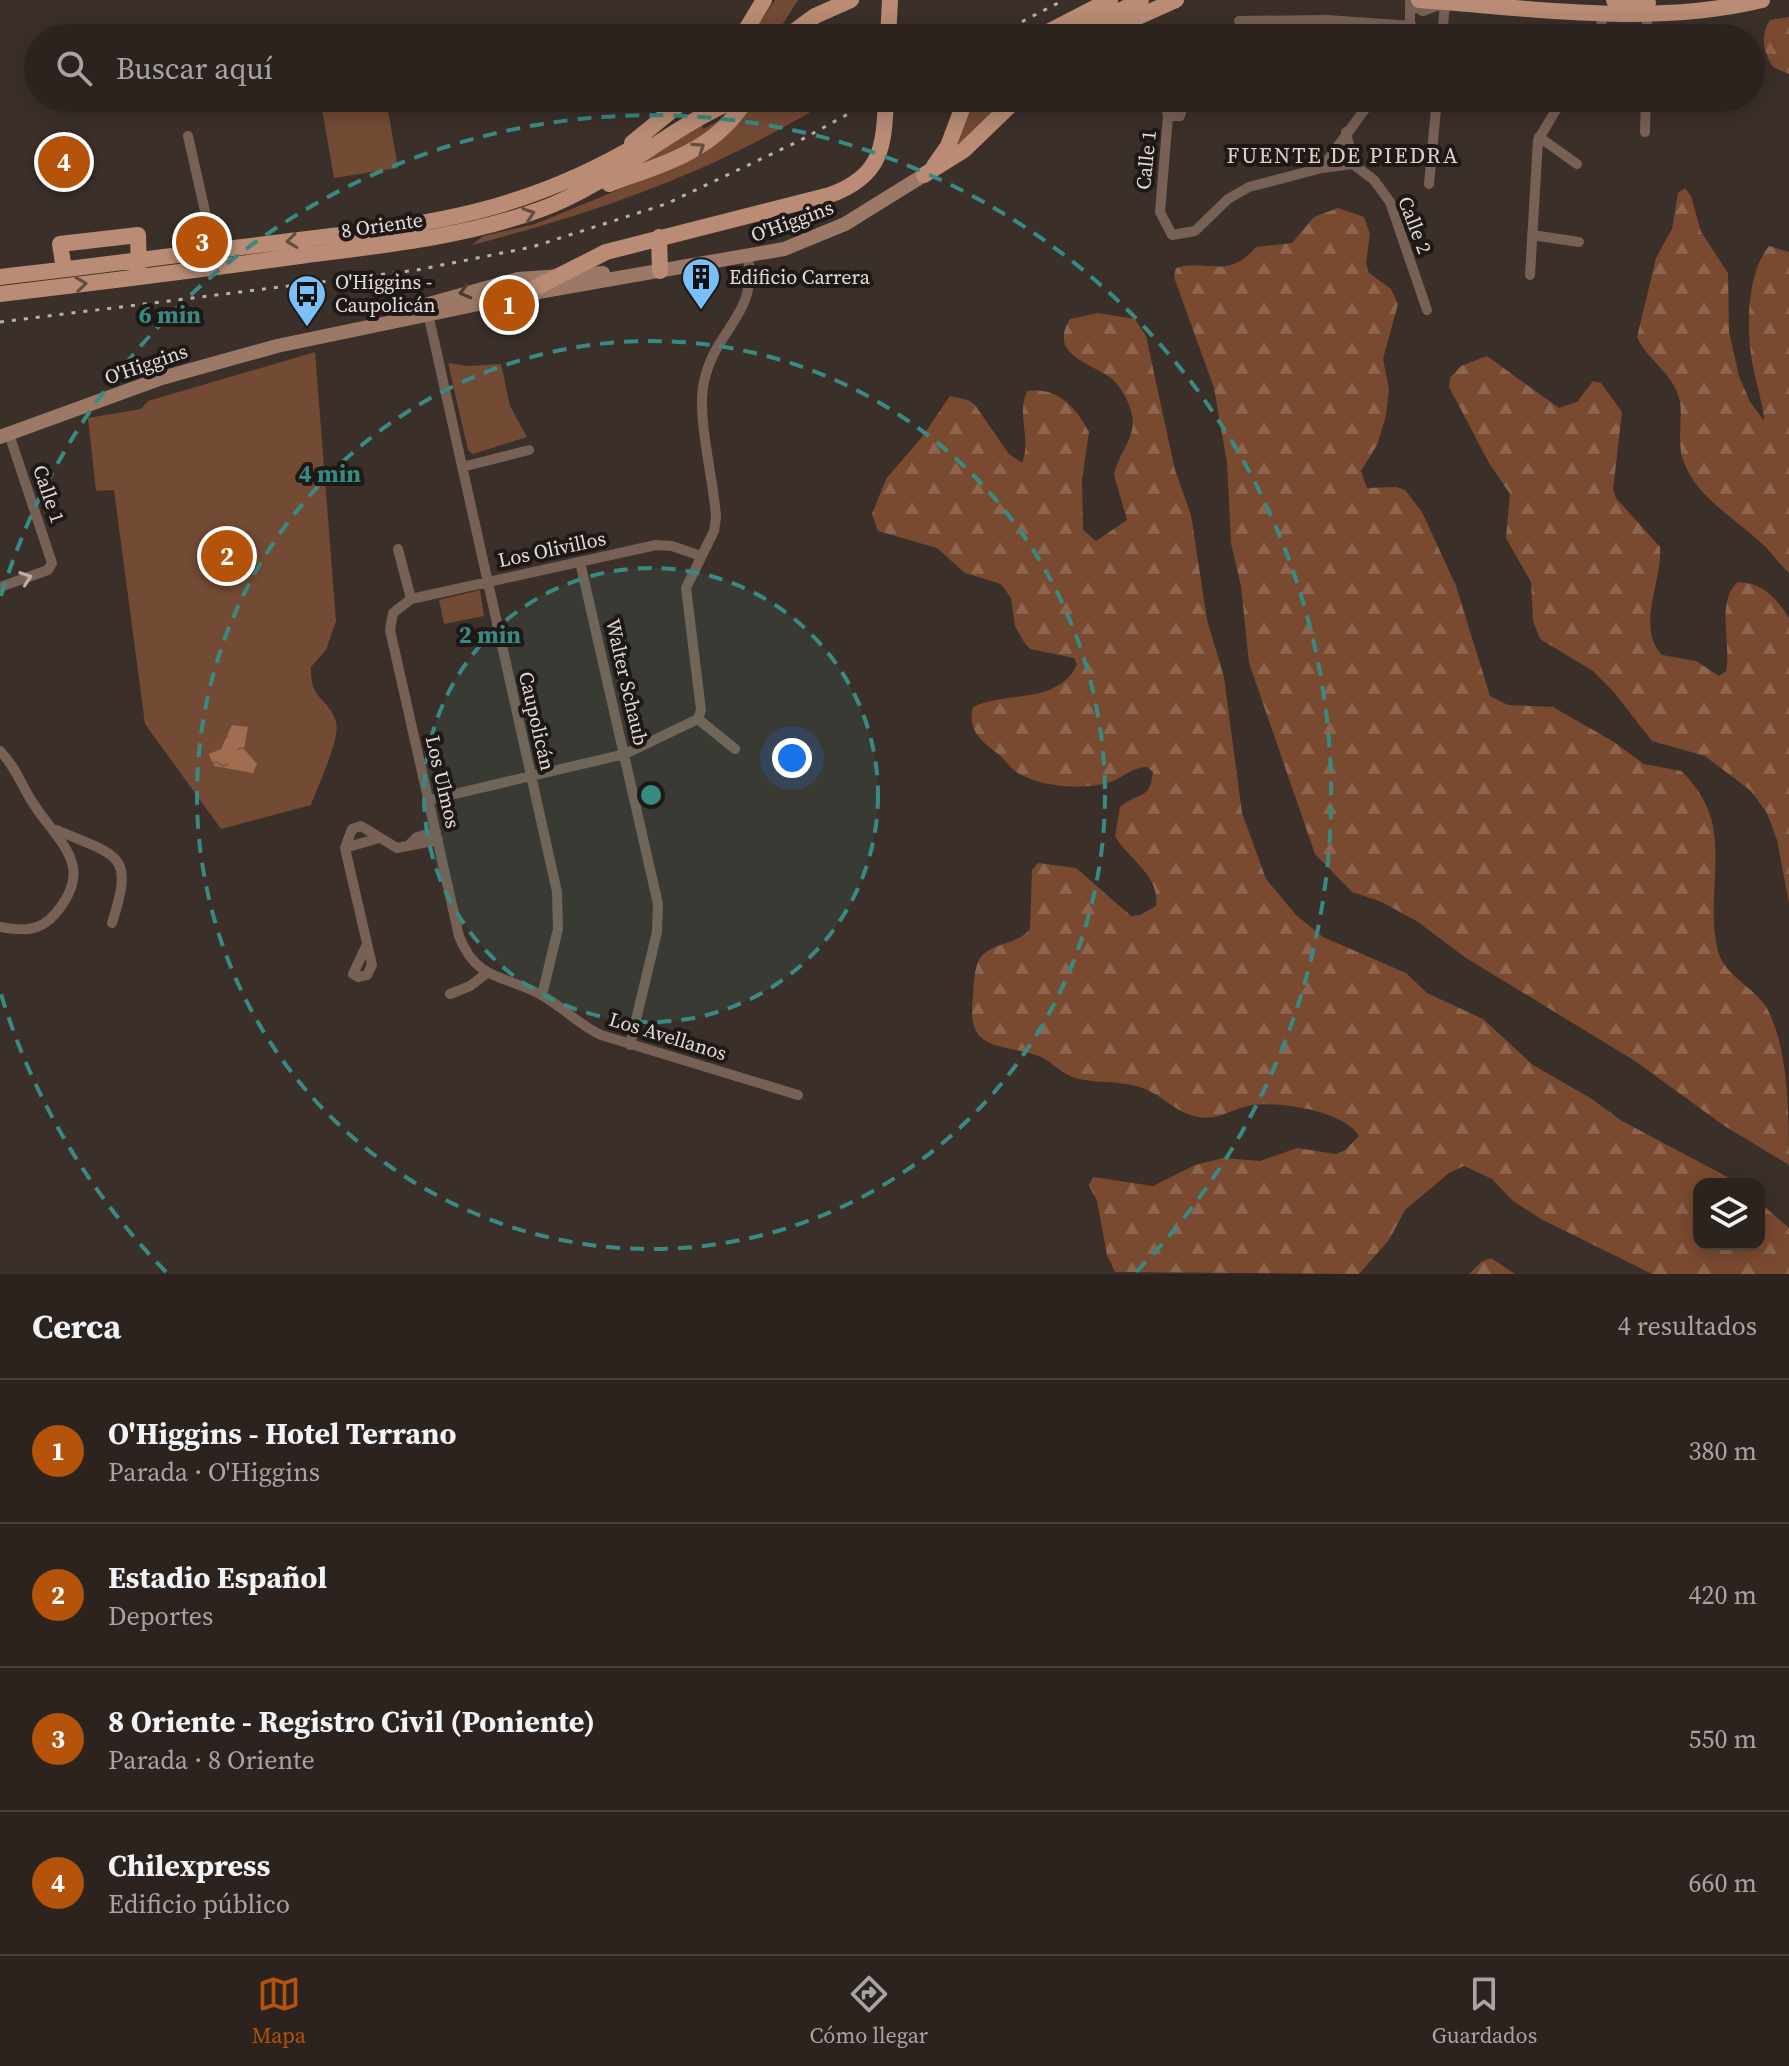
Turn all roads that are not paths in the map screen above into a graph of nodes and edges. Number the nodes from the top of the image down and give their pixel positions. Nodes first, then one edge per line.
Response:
1 (764, 0) edge
2 (851, 0) edge
3 (890, 0) edge
4 (1110, 0) edge
5 (1141, 0) edge
6 (1176, 0) edge
7 (1714, 0) edge
8 (1762, 0) edge
9 (1445, 2) edge
10 (1415, 4) edge
11 (1609, 6) edge
12 (1647, 13) junction
13 (1239, 21) dead end
14 (1121, 23) edge
15 (749, 24) edge
16 (804, 24) edge
17 (889, 24) edge
18 (1063, 24) edge
19 (1094, 24) edge
20 (1384, 24) edge
21 (1412, 24) edge
22 (1443, 24) edge
23 (1647, 24) edge
24 (670, 112) edge
25 (690, 112) edge
26 (715, 112) edge
27 (736, 112) edge
28 (885, 112) edge
29 (960, 112) edge
30 (1004, 112) edge
31 (1166, 112) edge
32 (1181, 112) edge
33 (1362, 112) edge
34 (1436, 112) edge
35 (1555, 112) edge
36 (1646, 112) edge
37 (1168, 116) junction
38 (952, 132) junction
39 (1346, 132) junction
40 (1645, 132) dead end
41 (188, 136) dead end
42 (1539, 137) junction
43 (968, 147) junction
44 (609, 161) junction
45 (1353, 164) junction
46 (1577, 164) dead end
47 (1322, 168) junction
48 (924, 175) junction
49 (1429, 184) dead end
50 (559, 203) junction
51 (1532, 235) junction
52 (659, 237) junction
53 (1579, 242) dead end
54 (214, 251) junction
55 (748, 258) junction
56 (141, 260) junction
57 (64, 269) junction
58 (660, 271) junction
59 (559, 274) junction
60 (1530, 275) dead end
61 (0, 277) edge
62 (130, 278) junction
63 (0, 294) edge
64 (521, 295) junction
65 (427, 308) junction
66 (1427, 310) dead end
67 (5, 435) edge
68 (529, 450) dead end
69 (462, 467) junction
70 (398, 549) dead end
71 (701, 556) junction
72 (580, 562) junction
73 (487, 582) junction
74 (0, 587) edge
75 (411, 599) junction
76 (698, 719) junction
77 (735, 749) dead end
78 (0, 751) edge
79 (625, 754) junction
80 (531, 776) junction
81 (429, 800) junction
82 (52, 828) junction
83 (437, 836) junction
84 (379, 838) junction
85 (345, 848) junction
86 (112, 923) dead end
87 (0, 927) edge
88 (367, 944) dead end
89 (487, 973) junction
90 (450, 994) dead end
91 (542, 995) junction
92 (630, 1045) junction
93 (798, 1095) dead end

1 - 15 main road
2 - 16 main road
3 - 17 main road
4 - 18 main road
5 - 19 main road
6 - 14 main road
7 - 11 main road
8 - 12 main road
9 - 10 main road
9 - 11 main road
9 - 22 street
10 - 21 street
11 - 12 main road
12 - 23 street
13 - 20 street
24 - 44 main road
25 - 44 main road, 8 Oriente
26 - 50 main road, 8 Oriente
50 -> 27 main road
28 - 52 main road
29 - 38 main road
30 - 43 main road
31 - 37 street, Calle 1
32 - 37 street, Calle 1
33 - 39 street
34 - 49 street
35 - 42 street
36 - 40 street
37 - 47 street, Calle 1
38 - 43 main road
38 - 48 main road
39 - 45 street
39 - 47 street
41 - 54 street
42 - 46 street
42 - 51 street
43 - 48 main road
44 -> 54 main road, 8 Oriente
45 - 47 street
45 - 66 street, Calle 2
48 - 55 main road, O'Higgins
62 -> 50 main road, 8 Oriente
51 - 53 street
51 - 60 street
52 - 58 main road
52 - 59 main road
54 - 56 main road, 8 Oriente
55 - 58 main road, O'Higgins
55 - 71 street
56 - 57 main road, 8 Oriente
56 - 57 main road
56 - 62 main road
57 - 61 main road, 8 Oriente
58 - 59 main road, O'Higgins
58 - 64 main road, O'Higgins
59 - 64 main road
59 -> 65 main road, O'Higgins
63 -> 62 main road, 8 Oriente
64 - 65 main road, O'Higgins
65 - 67 main road, O'Higgins
65 - 69 street, Caupolicán
74 -> 67 street, Calle 1
68 - 69 street
69 - 73 street, Caupolicán
70 - 75 street
71 - 72 street, Los Olivillos
71 - 76 street
72 - 73 street, Los Olivillos
72 - 79 street, Walter Schaub
73 - 75 street, Los Olivillos
73 - 80 street, Caupolicán
75 - 81 street, Los Ulmos
76 - 77 street
76 - 79 street
78 - 82 street
79 - 80 street
79 - 92 street, Walter Schaub
80 - 81 street
80 - 91 street, Caupolicán
81 - 83 street, Los Ulmos
82 - 86 street
82 - 87 street
83 - 84 street
83 - 89 street, Los Ulmos
84 - 85 street
84 - 85 street
85 - 88 street
89 - 90 street
89 - 91 street, Los Avellanos
91 - 92 street, Los Avellanos
92 - 93 street, Los Avellanos

